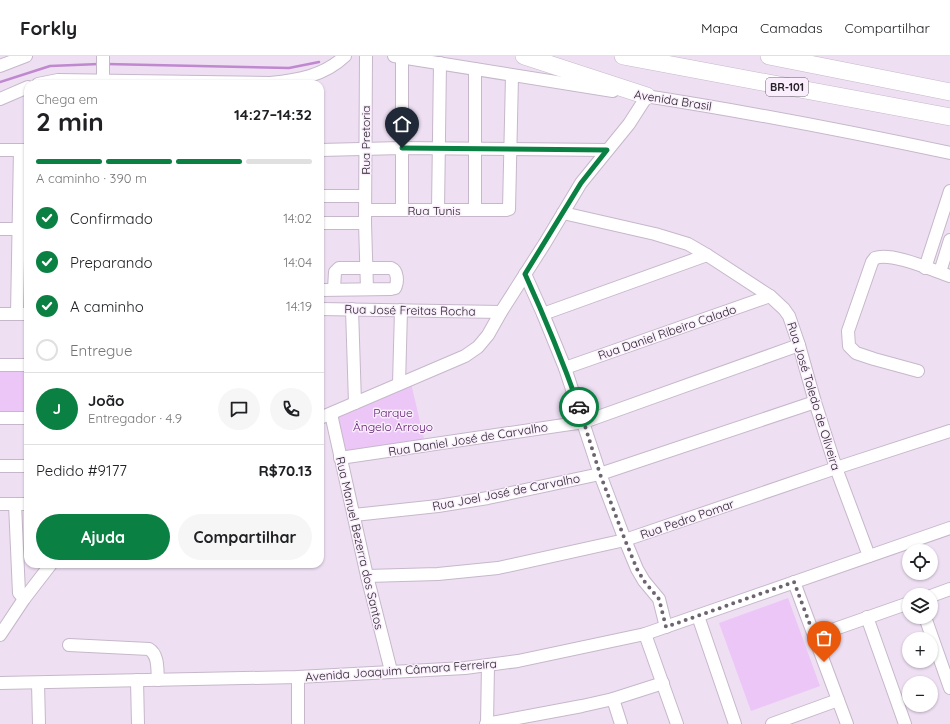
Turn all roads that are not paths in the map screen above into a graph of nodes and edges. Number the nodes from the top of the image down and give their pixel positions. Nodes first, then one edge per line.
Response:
1 (26, 56) edge
2 (103, 56) edge
3 (345, 56) edge
4 (366, 56) edge
5 (524, 56) edge
6 (623, 56) edge
7 (769, 56) edge
8 (398, 57) edge
9 (440, 64) junction
10 (0, 66) edge
11 (475, 69) junction
12 (512, 76) junction
13 (103, 79) edge
14 (89, 80) edge
15 (130, 80) edge
16 (288, 80) edge
17 (24, 89) edge
18 (950, 92) edge
19 (647, 96) junction
20 (0, 99) edge
21 (950, 117) edge
22 (402, 148) junction
23 (365, 149) junction
24 (439, 149) junction
25 (475, 149) junction
26 (511, 149) junction
27 (0, 150) edge
28 (24, 150) edge
29 (324, 150) edge
30 (607, 150) junction
31 (950, 154) edge
32 (950, 191) edge
33 (324, 196) edge
34 (365, 196) junction
35 (365, 210) junction
36 (402, 210) junction
37 (438, 210) junction
38 (475, 210) junction
39 (563, 213) junction
40 (324, 223) edge
41 (365, 223) junction
42 (0, 228) edge
43 (23, 229) edge
44 (950, 240) edge
45 (707, 255) junction
46 (367, 268) junction
47 (925, 268) junction
48 (525, 274) junction
49 (945, 274) edge
50 (334, 289) junction
51 (367, 289) junction
52 (324, 290) edge
53 (770, 296) junction
54 (324, 309) edge
55 (352, 309) junction
56 (401, 310) junction
57 (501, 312) junction
58 (0, 314) edge
59 (22, 314) edge
60 (543, 314) junction
61 (799, 345) junction
62 (24, 364) edge
63 (0, 365) edge
64 (565, 368) junction
65 (918, 371) dead end
66 (399, 384) junction
67 (815, 402) junction
68 (355, 403) junction
69 (325, 416) edge
70 (0, 418) edge
71 (24, 418) edge
72 (584, 422) junction
73 (950, 431) edge
74 (340, 458) junction
75 (0, 466) edge
76 (24, 466) edge
77 (836, 468) junction
78 (600, 474) junction
79 (0, 504) edge
80 (15, 504) junction
81 (24, 504) edge
82 (354, 514) junction
83 (950, 528) edge
84 (625, 540) junction
85 (869, 556) junction
86 (47, 568) edge
87 (368, 576) junction
88 (794, 582) junction
89 (950, 589) edge
90 (938, 593) edge
91 (21, 596) junction
92 (902, 605) edge
93 (698, 616) junction
94 (867, 617) junction
95 (927, 624) edge
96 (666, 627) junction
97 (0, 634) edge
98 (645, 634) junction
99 (815, 636) junction
100 (69, 645) dead end
101 (488, 665) junction
102 (391, 672) junction
103 (298, 677) junction
104 (137, 680) junction
105 (158, 680) junction
106 (0, 683) edge
107 (38, 683) junction
108 (663, 683) junction
109 (950, 688) edge
110 (613, 699) junction
111 (838, 700) junction
112 (542, 719) edge
113 (791, 721) edge
114 (39, 724) edge
115 (138, 724) edge
116 (298, 724) edge
117 (486, 724) edge
118 (621, 724) edge
119 (677, 724) edge
120 (735, 724) edge
121 (772, 724) edge
122 (847, 724) edge
123 (905, 724) edge

1 - 10 street
2 - 13 street
3 - 16 street
4 - 23 street, Rua Pretoria
5 - 19 highway
6 - 21 highway, BR-101
7 - 18 highway, BR-101
8 - 9 street, Avenida Brasil
8 - 22 street
9 - 11 street, Avenida Brasil
9 - 24 street
11 - 12 street, Avenida Brasil
11 - 25 street
12 - 19 street, Avenida Brasil
12 - 26 street
13 - 14 street
13 - 15 street
17 - 20 street
19 - 30 street
19 - 31 street, Avenida Brasil
22 - 23 street
22 - 24 street
22 - 36 street
23 - 29 street
23 - 34 street, Rua Pretoria
24 - 25 street
24 - 37 street
25 - 26 street
25 - 38 street
26 - 30 street
26 - 38 street, Rua Tunis
27 - 28 street
28 - 43 street
30 - 39 street
32 - 47 street
33 - 34 street
34 - 35 street, Rua Pretoria
35 - 36 street, Rua Tunis
35 - 41 street, Rua Pretoria
36 - 37 street, Rua Tunis
37 - 38 street, Rua Tunis
39 - 45 street, Rua José Toledo de Oliveira
39 - 48 street
40 - 41 street
41 - 46 street, Rua Pretoria
42 - 43 street
43 - 59 street
44 - 49 street
45 - 53 street, Rua José Toledo de Oliveira
45 - 60 street
46 - 50 street
46 - 51 street, Rua Pretoria
46 - 51 street
47 - 49 street
47 - 65 street
48 - 57 street
48 - 60 street
50 - 51 street
50 - 52 street
53 - 61 street, Rua José Toledo de Oliveira
53 - 64 street, Rua Daniel Ribeiro Calado
54 - 55 street, Rua José Freitas Rocha
55 - 56 street, Rua José Freitas Rocha
55 - 68 street
56 - 57 street, Rua José Freitas Rocha
56 - 66 street
57 - 66 street
58 - 59 street
60 - 64 street
61 - 67 street, Rua José Toledo de Oliveira
61 - 72 street, Rua Daniel José de Carvalho
62 - 63 street
64 - 72 street
66 - 68 street
67 - 77 street, Rua José Toledo de Oliveira
67 - 78 street, Rua Joel José de Carvalho
68 - 69 street
69 - 74 street, Rua Manuel Bezerra dos Santos
70 - 71 street
72 - 74 street, Rua Daniel José de Carvalho
72 - 78 street
73 - 77 street, Rua Pedro Pomar
74 - 82 street, Rua Manuel Bezerra dos Santos
75 - 76 street
77 - 84 street, Rua Pedro Pomar
77 - 85 street, Rua José Toledo de Oliveira
78 - 82 street, Rua Joel José de Carvalho
78 - 84 street
79 - 80 street
80 - 81 street
80 - 91 street
82 - 87 street, Rua Manuel Bezerra dos Santos
83 - 85 street, Avenida Joaquim Câmara Ferreira
84 - 87 street, Rua Pedro Pomar
84 - 96 street
85 - 88 street, Avenida Joaquim Câmara Ferreira
86 - 91 street
87 - 102 street, Rua Manuel Bezerra dos Santos
88 - 93 street, Avenida Joaquim Câmara Ferreira
88 - 99 street
89 - 90 street
91 - 97 street
92 - 94 street
93 - 96 street, Avenida Joaquim Câmara Ferreira
93 - 120 street
94 - 99 street
94 - 123 street
95 - 109 street
96 - 98 street, Avenida Joaquim Câmara Ferreira
98 - 101 street, Avenida Joaquim Câmara Ferreira
98 - 108 street
99 - 111 street
100 - 105 street
101 - 102 street, Avenida Joaquim Câmara Ferreira
101 - 117 street
102 - 103 street, Avenida Joaquim Câmara Ferreira
103 - 105 street, Avenida Joaquim Câmara Ferreira
103 - 116 street
104 - 105 street, Avenida Joaquim Câmara Ferreira
104 - 107 street, Avenida Joaquim Câmara Ferreira
104 - 115 street
106 - 107 street, Avenida Joaquim Câmara Ferreira
107 - 114 street
108 - 110 street
108 - 119 street
110 - 112 street
110 - 118 street
111 - 113 street
111 - 122 street
112 - 117 street
113 - 121 street

